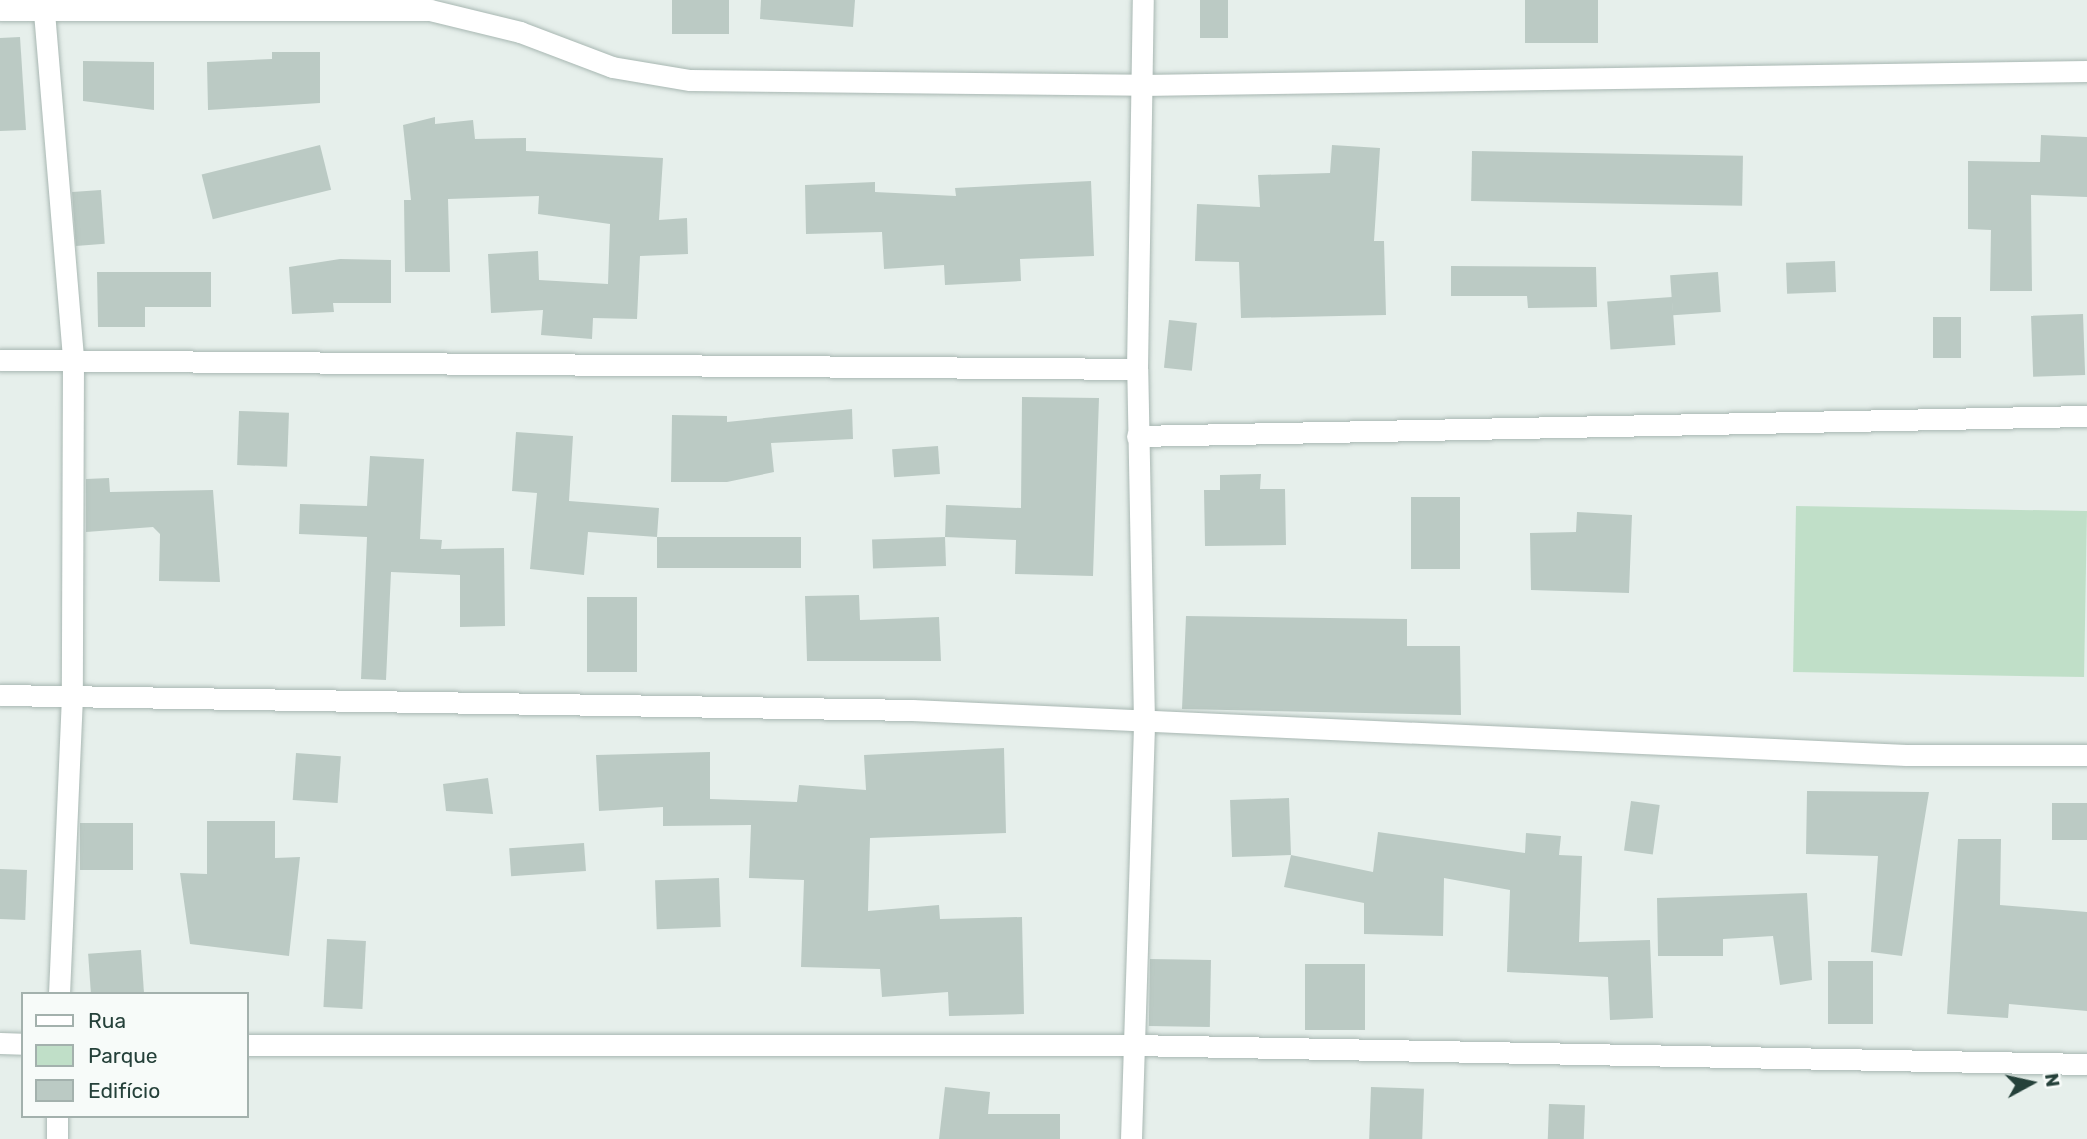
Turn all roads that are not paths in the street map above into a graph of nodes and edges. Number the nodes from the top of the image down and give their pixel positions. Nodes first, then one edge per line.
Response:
1 (1143, 0) edge
2 (44, 5) edge
3 (0, 10) edge
4 (2087, 71) edge
5 (1142, 85) junction
6 (0, 360) edge
7 (74, 360) junction
8 (1137, 369) junction
9 (2087, 416) edge
10 (1137, 436) junction
11 (0, 695) edge
12 (72, 696) junction
13 (1144, 722) junction
14 (2087, 755) edge
15 (59, 992) edge
16 (0, 1043) edge
17 (21, 1044) edge
18 (248, 1045) edge
19 (1132, 1045) junction
20 (2087, 1064) edge
21 (57, 1118) edge
22 (57, 1139) edge
23 (1131, 1139) edge

1 - 5 street
2 - 3 street
2 - 5 street
2 - 7 street
4 - 5 street
5 - 8 street
6 - 7 street
7 - 8 street
7 - 12 street
8 - 10 street
9 - 10 street
10 - 13 street
11 - 12 street
12 - 13 street
12 - 15 street
13 - 14 street
13 - 19 street
16 - 17 street
18 - 19 street
19 - 20 street
19 - 23 street
21 - 22 street

